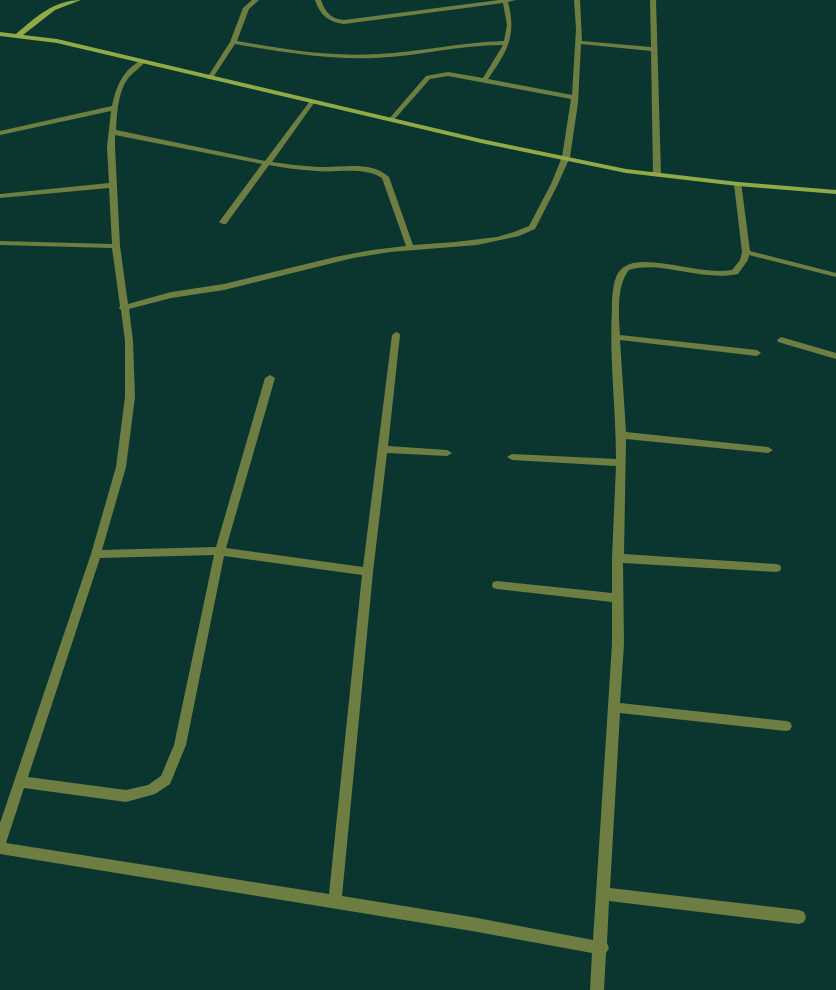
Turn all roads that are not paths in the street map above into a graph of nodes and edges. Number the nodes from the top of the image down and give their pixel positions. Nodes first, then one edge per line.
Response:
1 (78, 0) edge
2 (256, 0) edge
3 (318, 0) edge
4 (513, 0) edge
5 (577, 0) edge
6 (653, 0) edge
7 (505, 1) edge
8 (0, 34) edge
9 (18, 36) junction
10 (233, 42) junction
11 (577, 42) junction
12 (506, 43) junction
13 (655, 49) junction
14 (142, 62) junction
15 (210, 78) junction
16 (484, 81) junction
17 (574, 97) junction
18 (312, 102) junction
19 (114, 108) junction
20 (391, 120) junction
21 (113, 132) junction
22 (0, 134) edge
23 (566, 157) junction
24 (266, 163) junction
25 (657, 174) junction
26 (738, 184) junction
27 (113, 185) junction
28 (836, 192) edge
29 (0, 196) edge
30 (223, 222) dead end
31 (0, 243) edge
32 (116, 246) junction
33 (410, 247) junction
34 (746, 252) junction
35 (836, 275) edge
36 (124, 308) junction
37 (396, 335) dead end
38 (615, 337) junction
39 (781, 340) dead end
40 (757, 354) dead end
41 (836, 356) edge
42 (270, 378) dead end
43 (621, 436) junction
44 (383, 449) junction
45 (768, 450) dead end
46 (447, 453) dead end
47 (512, 457) dead end
48 (620, 463) junction
49 (220, 551) junction
50 (96, 554) junction
51 (617, 558) junction
52 (776, 568) dead end
53 (368, 572) junction
54 (497, 586) dead end
55 (616, 598) junction
56 (614, 707) junction
57 (786, 726) dead end
58 (21, 782) junction
59 (0, 842) edge
60 (0, 848) edge
61 (604, 894) junction
62 (335, 902) junction
63 (799, 916) dead end
64 (602, 948) junction
65 (598, 990) edge

1 - 9 street
2 - 10 street
3 - 7 street
4 - 7 street
5 - 11 street
6 - 13 street
7 - 12 street
8 - 9 street
9 - 14 street
10 - 12 street
10 - 15 street
11 - 13 street
11 - 17 street
12 - 16 street
13 - 25 street
14 - 15 street
14 - 19 street
15 - 18 street
16 - 17 street
16 - 20 street
17 - 23 street
18 - 20 street
18 - 24 street
19 - 21 street
19 - 22 street
20 - 23 street
21 - 24 street
21 - 27 street
23 - 25 street
23 - 33 street
24 - 30 street
24 - 33 street
25 - 26 street
26 - 28 street
26 - 34 street
27 - 29 street
27 - 32 street
31 - 32 street
32 - 36 street
33 - 36 street
34 - 35 street
34 - 38 street
36 - 50 street
37 - 44 street
38 - 40 street
38 - 43 street
39 - 41 street
42 - 49 street
43 - 45 street
43 - 48 street
44 - 46 street
44 - 53 street
47 - 48 street
48 - 51 street
49 - 50 street
49 - 53 street
49 - 58 street
50 - 58 street
51 - 52 street
51 - 55 street
53 - 62 street
54 - 55 street
55 - 56 street
56 - 57 street
56 - 61 street
58 - 59 street
60 - 62 street
61 - 63 street
61 - 64 street
62 - 64 street
64 - 65 street

